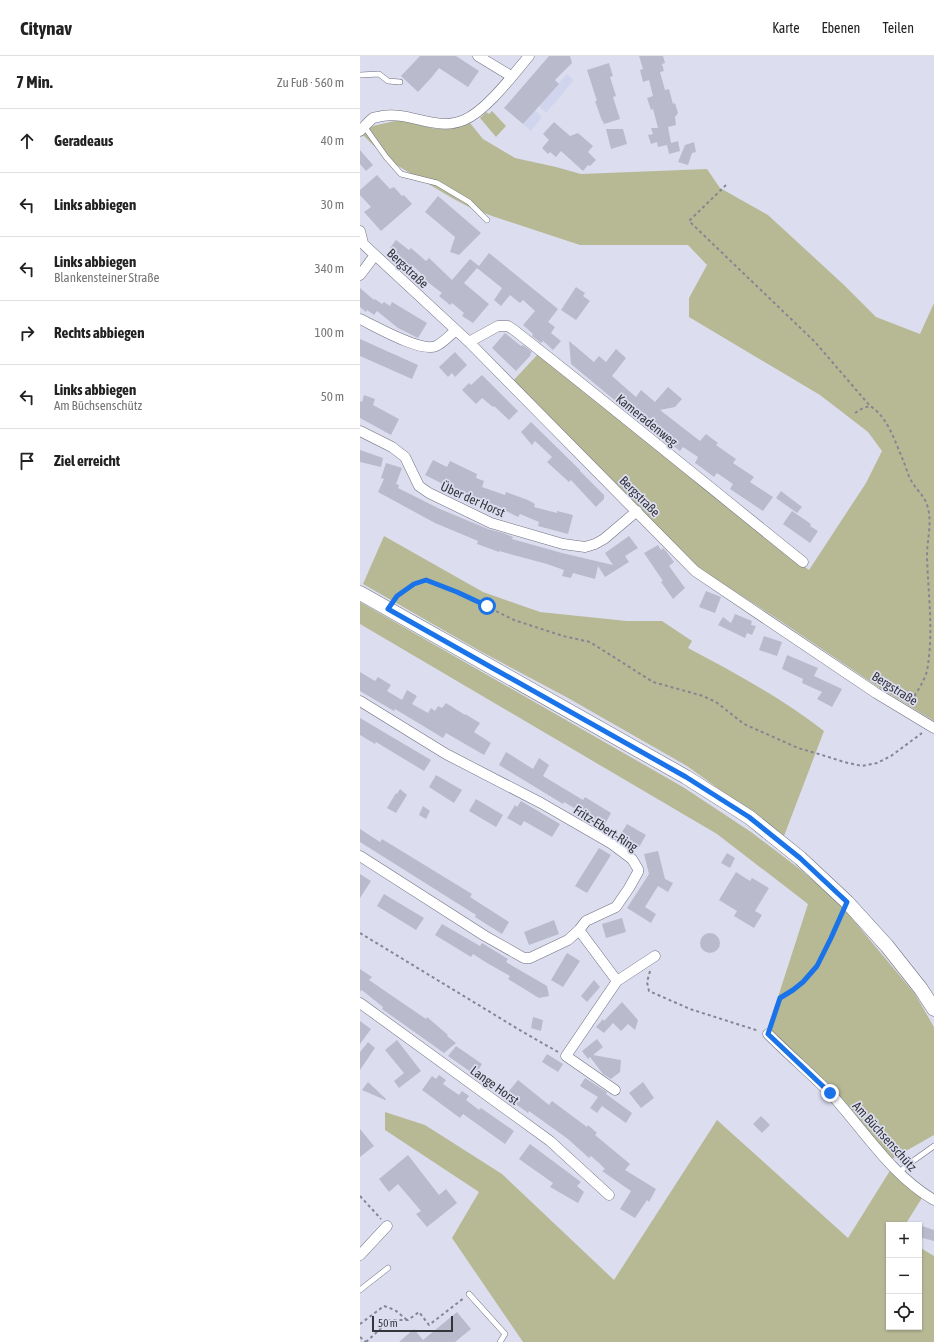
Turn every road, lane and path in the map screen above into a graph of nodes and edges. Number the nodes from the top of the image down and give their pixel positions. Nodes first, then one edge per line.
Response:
1 (478, 56) edge
2 (529, 56) edge
3 (360, 75) edge
4 (510, 76) junction
5 (400, 82) dead end
6 (362, 128) edge
7 (726, 185) dead end
8 (487, 220) dead end
9 (360, 231) edge
10 (361, 242) edge
11 (375, 255) junction
12 (360, 276) edge
13 (360, 319) edge
14 (456, 330) junction
15 (469, 342) junction
16 (870, 406) junction
17 (855, 413) dead end
18 (360, 431) edge
19 (637, 512) junction
20 (803, 562) dead end
21 (360, 593) edge
22 (388, 609) junction
23 (360, 701) edge
24 (906, 711) junction
25 (932, 727) edge
26 (360, 856) edge
27 (847, 902) junction
28 (579, 930) junction
29 (360, 933) edge
30 (655, 956) dead end
31 (649, 973) dead end
32 (617, 981) junction
33 (360, 1003) edge
34 (934, 1009) edge
35 (768, 1034) junction
36 (566, 1056) junction
37 (615, 1090) dead end
38 (934, 1146) edge
39 (899, 1173) junction
40 (609, 1195) dead end
41 (360, 1196) edge
42 (934, 1200) edge
43 (387, 1226) joint
44 (361, 1251) edge
45 (388, 1268) dead end
46 (360, 1290) edge
47 (468, 1294) joint
48 (408, 1320) junction
49 (360, 1324) edge
50 (360, 1338) edge
51 (366, 1342) edge
52 (500, 1342) edge

1 - 4 street
2 - 4 street
3 - 5 lane
4 - 6 street
6 - 8 lane
7 - 16 path
9 - 10 street
10 - 11 street, Bergstraße
11 - 12 street
11 - 14 street, Bergstraße
13 - 14 street
14 - 15 street, Bergstraße
15 - 19 street, Bergstraße
15 - 20 street, Kameradenweg
16 - 17 path
16 - 24 path
18 - 19 street, Über der Horst
19 - 24 street, Bergstraße
21 - 22 main road
22 - 25 path
22 - 27 main road
23 - 28 street, Fritz-Ebert-Ring
24 - 25 street, Bergstraße
26 - 28 street, Fritz-Ebert-Ring
27 - 34 main road
27 - 35 path
28 - 32 street
29 - 36 path
30 - 32 street
31 - 35 path
32 - 36 street
33 - 40 street, Lange Horst
35 - 39 street, Am Büchsenschütz
36 - 37 street
38 - 39 lane
39 - 42 street, Am Büchsenschütz
41 - 43 path
43 - 44 street
45 - 46 lane
47 - 48 path
47 - 52 lane
48 - 49 path
48 - 51 path
50 - 51 path

